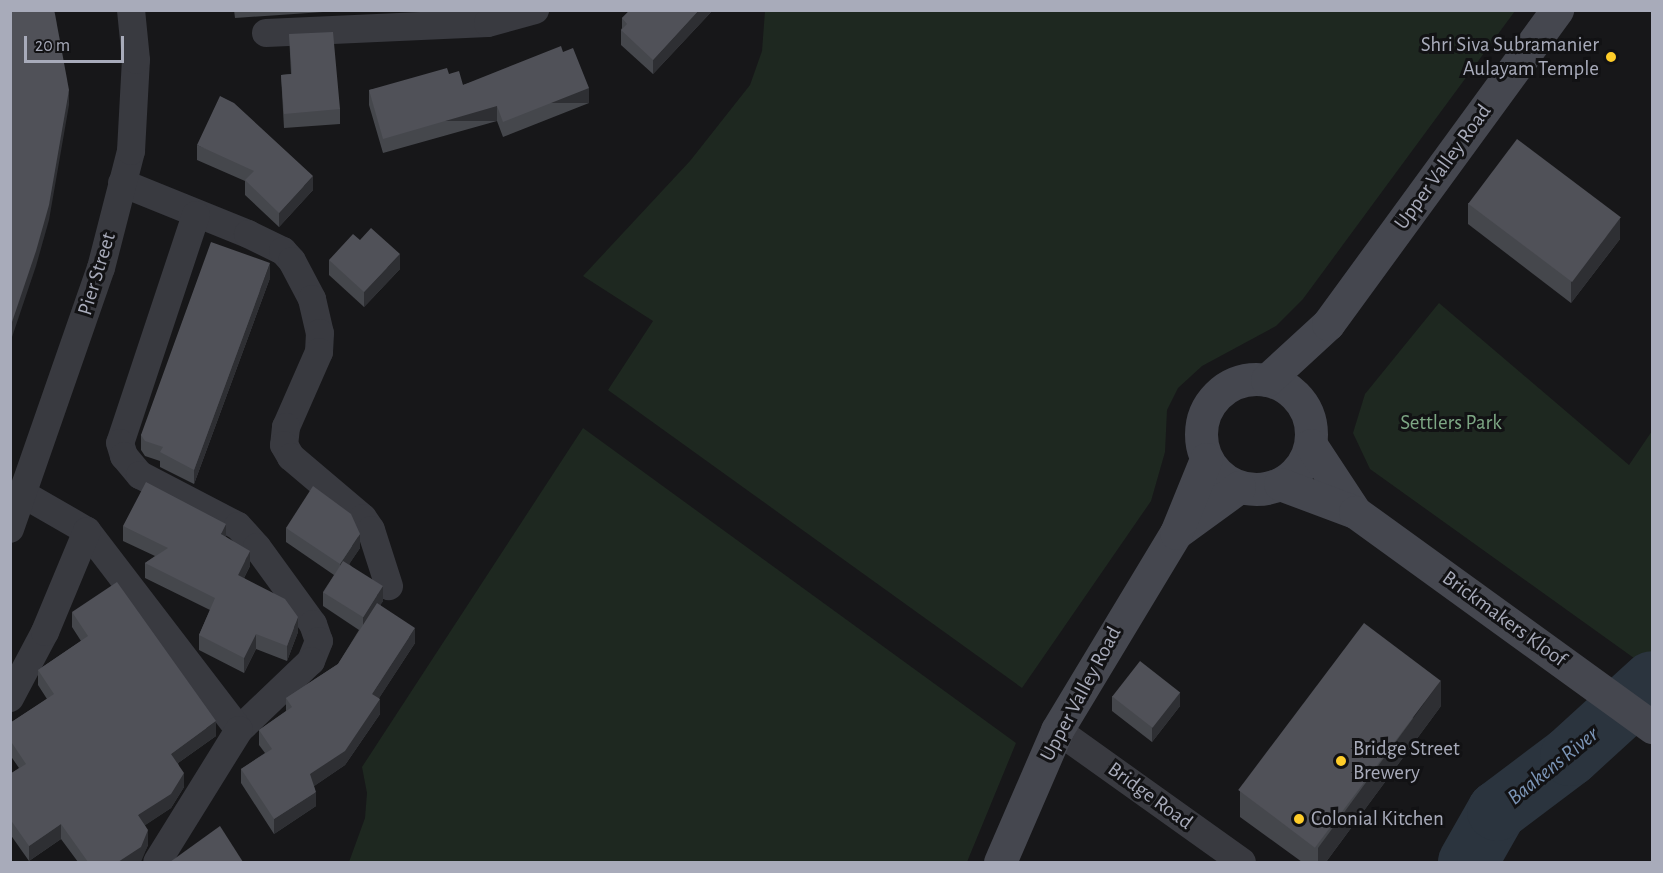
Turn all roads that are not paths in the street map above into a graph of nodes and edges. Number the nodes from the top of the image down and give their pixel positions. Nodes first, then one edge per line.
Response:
1 (131, 10) edge
2 (536, 10) edge
3 (1557, 10) edge
4 (266, 33) dead end
5 (122, 183) junction
6 (196, 215) junction
7 (1328, 324) junction
8 (1267, 380) junction
9 (1299, 399) junction
10 (1311, 445) junction
11 (1206, 459) junction
12 (1281, 483) junction
13 (1239, 487) junction
14 (23, 494) junction
15 (1355, 512) junction
16 (10, 529) edge
17 (87, 531) junction
18 (1176, 534) junction
19 (389, 586) dead end
20 (10, 699) edge
21 (1653, 727) edge
22 (239, 730) junction
23 (1057, 730) junction
24 (157, 862) edge
25 (1000, 862) edge
26 (1242, 862) edge

1 - 5 street, Pier Street
2 - 4 street
3 - 7 street, Upper Valley Road
5 - 6 street
5 - 14 street, Pier Street
6 - 19 street
6 - 22 street
7 - 8 street, Upper Valley Road
7 - 9 street, Upper Valley Road
8 - 9 street
8 - 11 street
9 - 10 street
10 - 12 street
10 - 15 street, Brickmakers Kloof
11 - 13 street
11 - 18 street, Upper Valley Road
12 - 13 street
12 - 15 street, Brickmakers Kloof
13 - 18 street, Upper Valley Road
14 - 16 street, Pier Street
14 - 17 street
15 - 21 street, Brickmakers Kloof
17 - 20 street
17 - 22 street
18 - 23 street, Upper Valley Road
22 - 24 street
23 - 25 street, Upper Valley Road
23 - 26 street, Bridge Road

